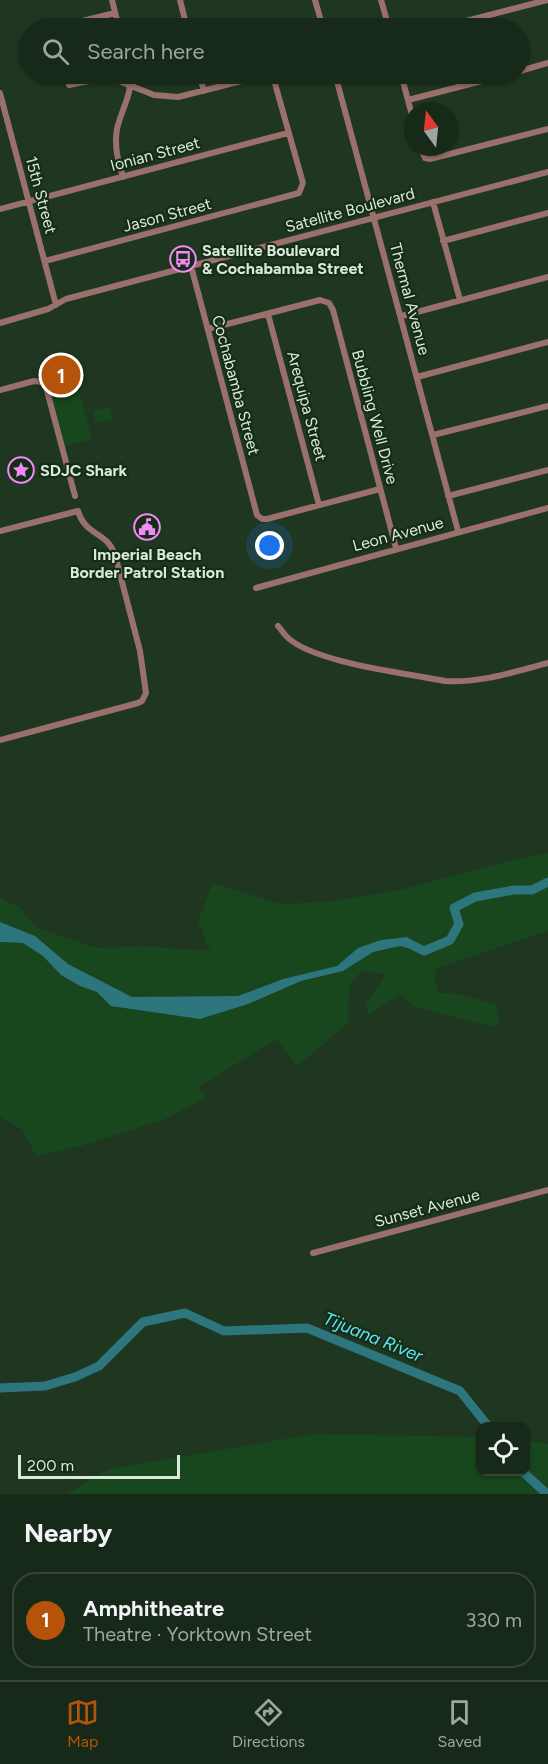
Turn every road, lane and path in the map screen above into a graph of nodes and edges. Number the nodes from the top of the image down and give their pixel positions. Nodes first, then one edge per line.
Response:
1 (112, 0) edge
2 (180, 0) edge
3 (315, 0) edge
4 (381, 0) edge
5 (547, 0) edge
6 (115, 14) junction
7 (97, 18) edge
8 (116, 18) edge
9 (184, 18) edge
10 (320, 18) edge
11 (386, 18) edge
12 (478, 18) edge
13 (548, 63) edge
14 (530, 68) edge
15 (74, 84) edge
16 (126, 84) edge
17 (202, 84) edge
18 (231, 84) edge
19 (275, 84) edge
20 (338, 84) edge
21 (404, 84) edge
22 (470, 84) edge
23 (69, 85) dead end
24 (132, 85) junction
25 (204, 91) junction
26 (0, 93) edge
27 (408, 100) joint
28 (1, 101) edge
29 (548, 129) edge
30 (288, 133) junction
31 (458, 153) edge
32 (424, 156) edge
33 (446, 156) edge
34 (548, 171) edge
35 (123, 177) junction
36 (29, 201) junction
37 (433, 202) junction
38 (0, 209) edge
39 (548, 213) edge
40 (374, 218) junction
41 (443, 241) junction
42 (45, 261) junction
43 (191, 266) junction
44 (548, 277) edge
45 (459, 300) junction
46 (56, 304) junction
47 (268, 314) junction
48 (402, 316) junction
49 (0, 323) edge
50 (208, 329) junction
51 (548, 342) edge
52 (417, 377) junction
53 (0, 390) edge
54 (548, 406) edge
55 (433, 435) junction
56 (548, 470) edge
57 (380, 489) junction
58 (75, 496) dead end
59 (448, 496) junction
60 (319, 505) junction
61 (548, 508) edge
62 (0, 531) edge
63 (458, 531) junction
64 (396, 548) junction
65 (256, 588) dead end
66 (278, 626) dead end
67 (548, 663) edge
68 (0, 740) edge
69 (548, 1190) edge
70 (313, 1253) dead end

1 - 6 street
2 - 9 street
3 - 10 street
4 - 11 street
5 - 12 street
6 - 7 street
6 - 8 street
13 - 14 street
15 - 23 street
16 - 24 street
17 - 25 street
18 - 25 street
19 - 30 street
20 - 40 street, Thermal Avenue
21 - 27 street
22 - 27 street
24 - 25 street
24 - 35 street
26 - 28 street, 15th Street
28 - 36 street, 15th Street
29 - 31 street
30 - 35 street, Ionian Street
30 - 42 street, Jason Street
32 - 33 street
34 - 37 street, Satellite Boulevard
35 - 36 street, Ionian Street
36 - 38 street, Ionian Street
36 - 42 street, 15th Street
37 - 40 street, Satellite Boulevard
37 - 41 street
39 - 41 street
40 - 43 street, Satellite Boulevard
40 - 48 street, Thermal Avenue
41 - 45 street
42 - 46 street, 15th Street
43 - 46 street, Satellite Boulevard
43 - 50 street, Cochabamba Street
44 - 45 street
45 - 48 street
46 - 49 street, Satellite Boulevard
47 - 50 street
47 - 57 street, Bubbling Well Drive
47 - 60 street, Arequipa Street
48 - 52 street, Thermal Avenue
50 - 60 street, Cochabamba Street
51 - 52 street
52 - 55 street, Thermal Avenue
53 - 58 street
54 - 55 street
55 - 59 street, Thermal Avenue
56 - 59 street
57 - 60 street
57 - 64 street, Bubbling Well Drive
59 - 63 street, Thermal Avenue
61 - 63 street, Leon Avenue
62 - 68 street
63 - 64 street, Leon Avenue
64 - 65 street, Leon Avenue
66 - 67 street
69 - 70 street, Sunset Avenue

